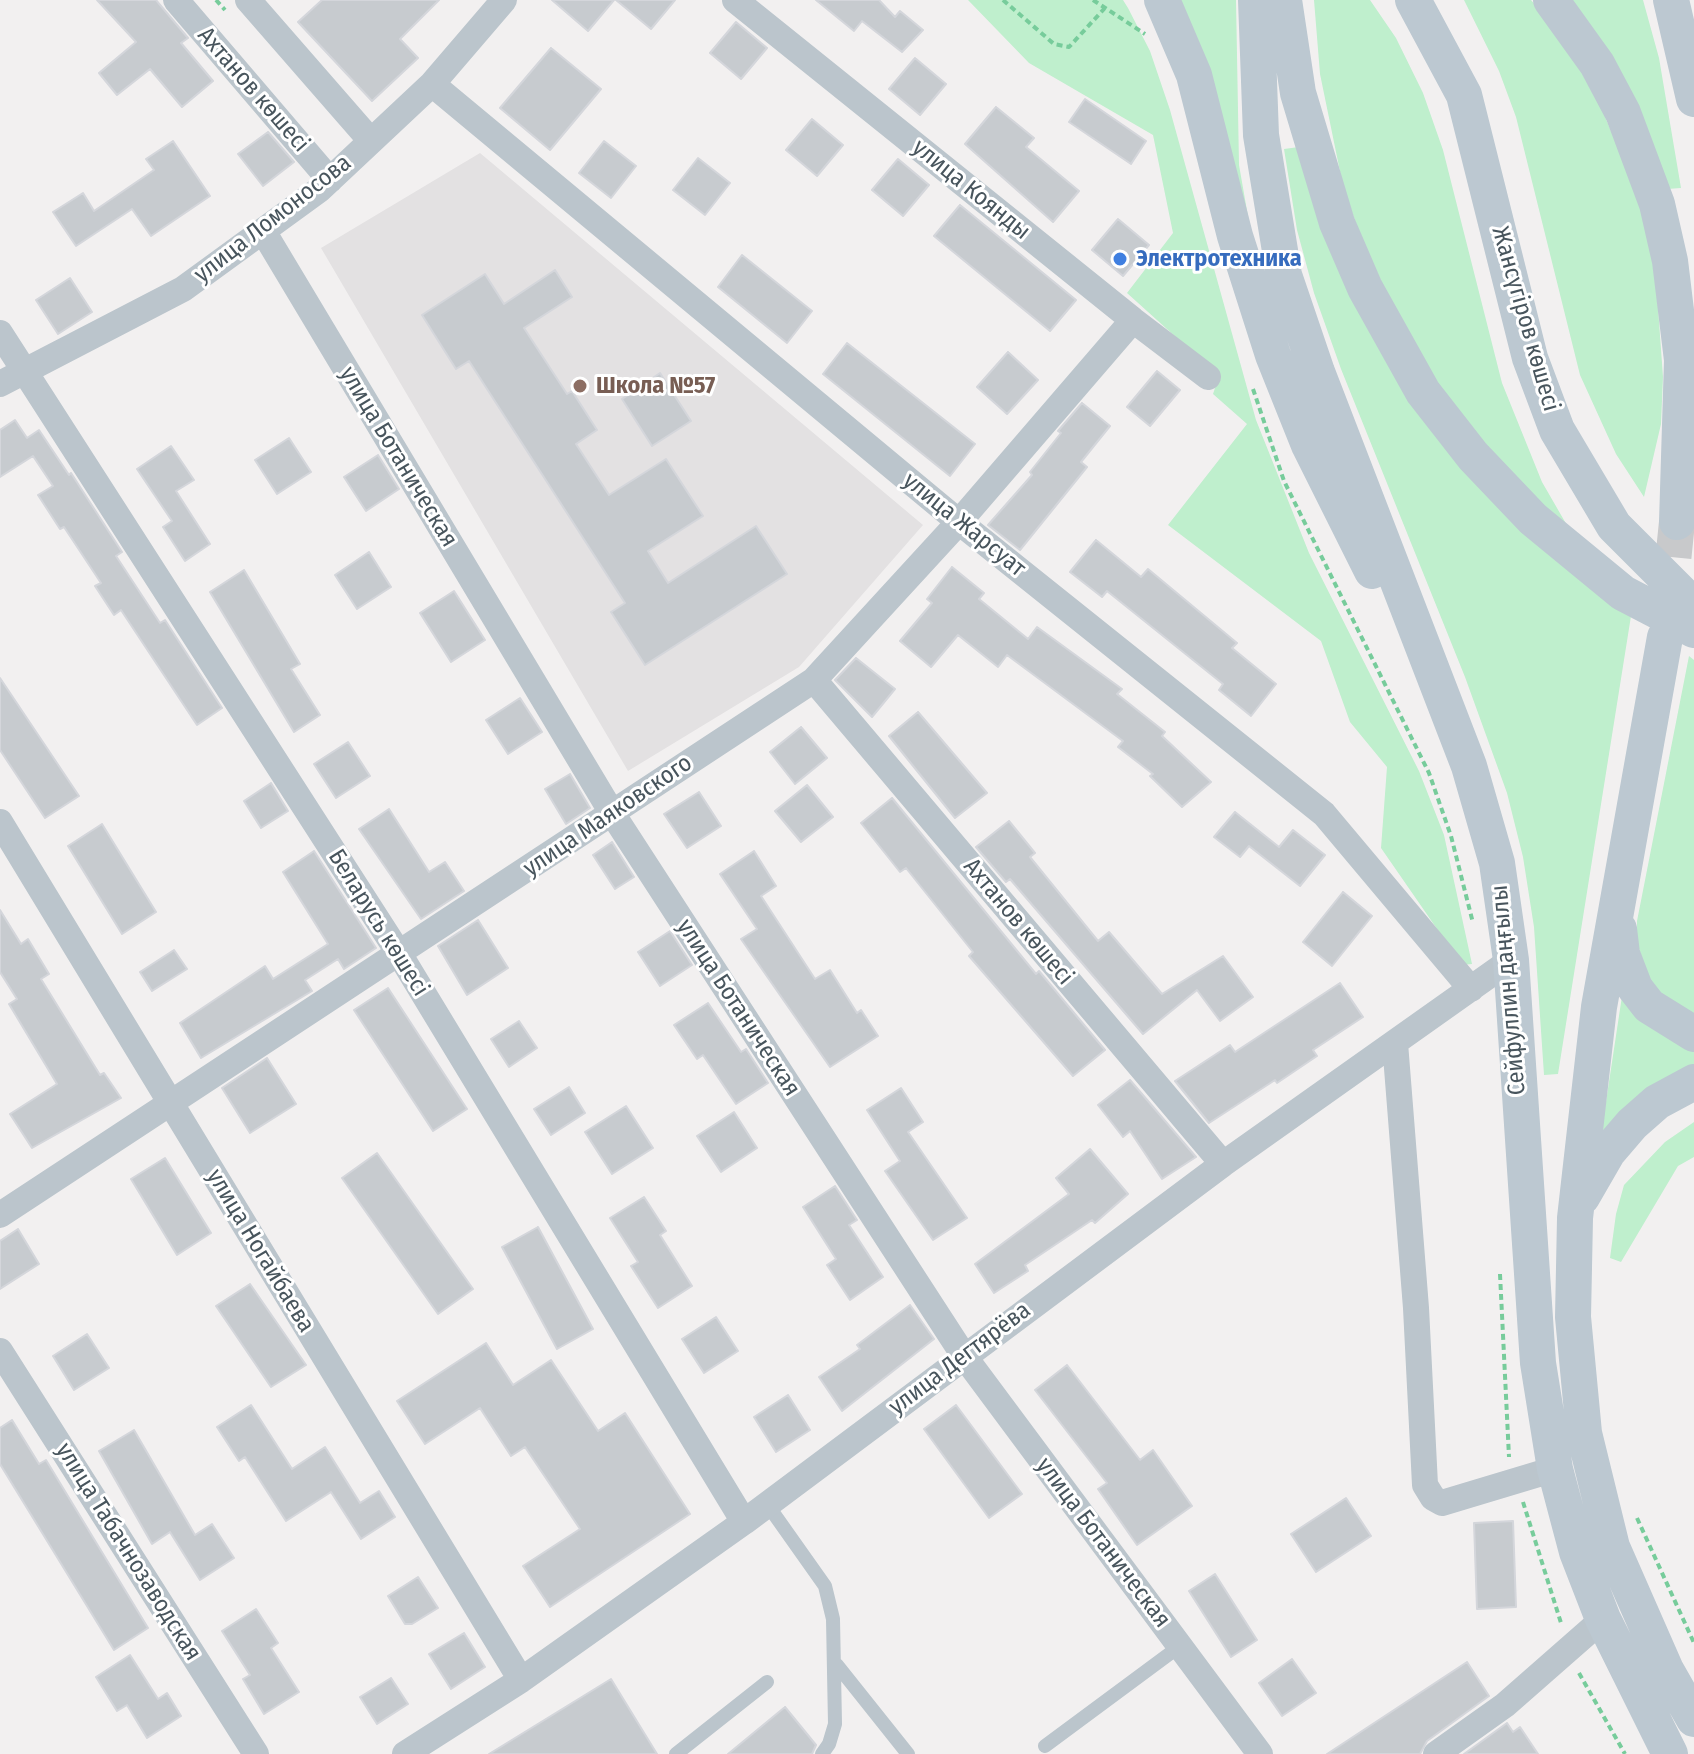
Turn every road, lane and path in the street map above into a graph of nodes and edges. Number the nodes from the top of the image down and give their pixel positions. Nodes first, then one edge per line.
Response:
1 (176, 0) edge
2 (248, 0) edge
3 (504, 0) edge
4 (735, 0) edge
5 (1003, 0) edge
6 (1093, 0) edge
7 (1162, 0) edge
8 (1256, 0) edge
9 (1284, 0) edge
10 (1413, 0) edge
11 (1551, 0) edge
12 (1671, 0) edge
13 (1689, 0) edge
14 (1104, 9) junction
15 (1694, 10) edge
16 (1154, 40) dead end
17 (432, 84) junction
18 (1694, 99) edge
19 (371, 141) junction
20 (330, 180) junction
21 (263, 231) junction
22 (1133, 320) junction
23 (0, 333) edge
24 (23, 370) junction
25 (1208, 377) dead end
26 (0, 384) edge
27 (1694, 473) edge
28 (959, 522) junction
29 (1694, 606) edge
30 (1679, 633) edge
31 (814, 680) junction
32 (1457, 736) junction
33 (612, 813) junction
34 (0, 822) edge
35 (1618, 901) junction
36 (400, 955) junction
37 (1511, 960) junction
38 (1471, 989) junction
39 (1694, 1034) edge
40 (1395, 1043) junction
41 (1694, 1082) edge
42 (170, 1102) junction
43 (1223, 1164) junction
44 (0, 1215) edge
45 (1575, 1218) junction
46 (0, 1351) edge
47 (964, 1356) junction
48 (1555, 1469) junction
49 (767, 1504) junction
50 (1634, 1510) dead end
51 (744, 1522) junction
52 (1603, 1619) junction
53 (1694, 1643) edge
54 (1180, 1646) junction
55 (837, 1665) junction
56 (521, 1680) junction
57 (767, 1682) dead end
58 (1694, 1719) edge
59 (1045, 1746) dead end
60 (256, 1754) edge
61 (405, 1754) edge
62 (676, 1754) edge
63 (822, 1754) edge
64 (908, 1754) edge
65 (1260, 1754) edge
66 (1436, 1754) edge
67 (1670, 1754) edge

1 - 20 street, Ахтанов көшесі
2 - 19 street
3 - 17 street, улица Ломоносова
4 - 22 street, улица Коянды
5 - 14 path
6 - 14 path
7 - 32 main road
8 - 32 main road, Сейфуллин даңғылы
9 - 30 main road
10 - 29 main road, Жансүгіров көшесі
11 - 27 main road
12 - 18 main road
13 - 15 main road
14 - 16 path
17 - 19 street, улица Ломоносова
17 - 28 street, улица Жарсуат
19 - 20 street, улица Ломоносова
20 - 21 street, улица Ломоносова
21 - 24 street, улица Ломоносова
21 - 33 street, улица Ботаническая
22 - 25 street, улица Коянды
22 - 28 street, улица Маяковского
23 - 24 street, Беларусь көшесі
24 - 26 street, улица Ломоносова
24 - 36 street, Беларусь көшесі
28 - 31 street, улица Маяковского
28 - 38 street, улица Жарсуат
30 - 35 main road
31 - 33 street, улица Маяковского
31 - 43 street, Ахтанов көшесі
32 - 37 main road, Сейфуллин даңғылы
33 - 36 street, улица Маяковского
33 - 47 street, улица Ботаническая
34 - 42 street, улица Ногайбаева
35 - 39 main road
35 - 45 main road
36 - 42 street, улица Маяковского
36 - 51 street, Беларусь көшесі
37 - 38 street, улица Дегтярёва
37 - 48 main road, Сейфуллин даңғылы
38 - 40 street, улица Дегтярёва
40 - 43 street, улица Дегтярёва
40 - 48 street
41 - 45 main road
42 - 44 street, улица Маяковского
42 - 56 street, улица Ногайбаева
43 - 47 street, улица Дегтярёва
45 - 58 main road
46 - 60 street, улица Табачнозаводская
47 - 49 street, улица Дегтярёва
47 - 54 street, улица Ботаническая
48 - 52 main road, Сейфуллин даңғылы
49 - 51 street, улица Дегтярёва
49 - 55 lane
50 - 53 path
51 - 56 street, улица Дегтярёва
52 - 66 street
52 - 67 main road, Сейфуллин даңғылы
54 - 59 lane
54 - 65 street, улица Ботаническая
55 - 63 lane
55 - 64 lane
56 - 61 street, улица Дегтярёва
57 - 62 lane

